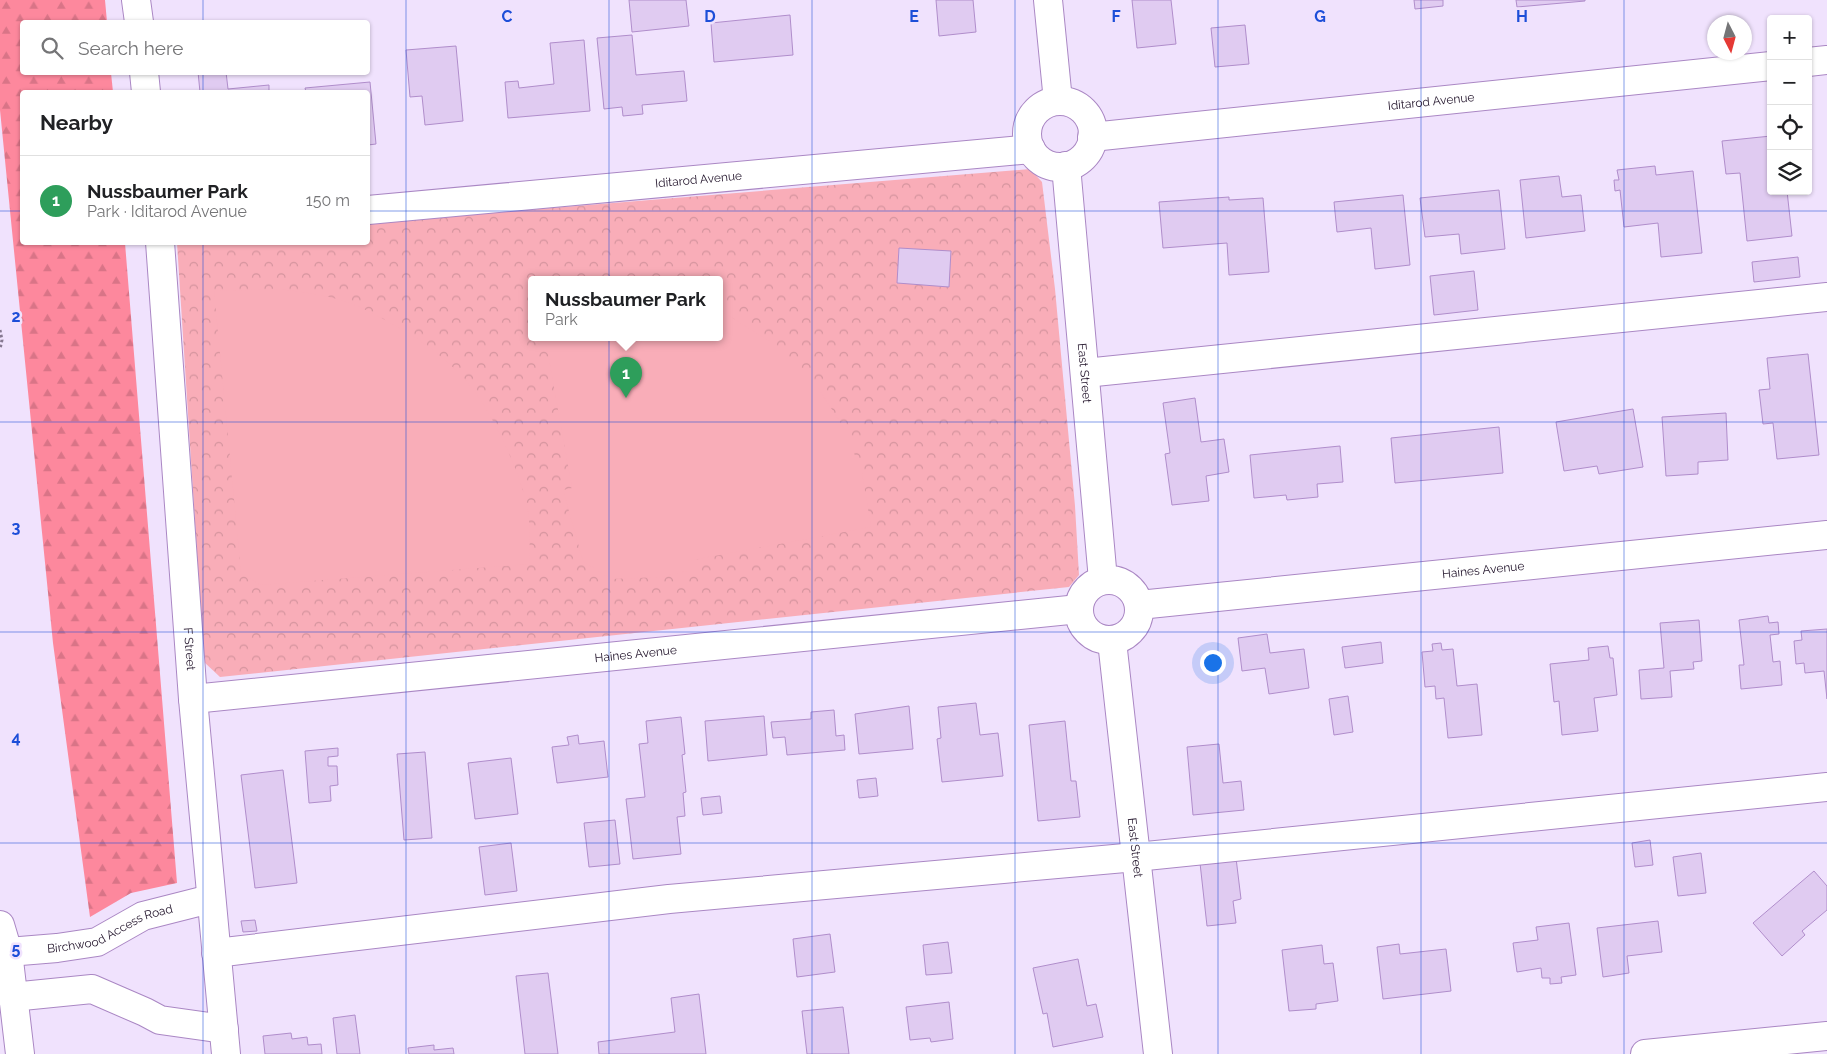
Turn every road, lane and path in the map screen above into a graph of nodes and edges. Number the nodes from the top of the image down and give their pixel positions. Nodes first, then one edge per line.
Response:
1 (136, 0) edge
2 (1048, 0) edge
3 (139, 20) edge
4 (1827, 60) edge
5 (1812, 62) edge
6 (1767, 66) edge
7 (144, 75) edge
8 (146, 90) edge
9 (1058, 101) junction
10 (1092, 137) junction
11 (1031, 149) junction
12 (1066, 166) junction
13 (370, 210) edge
14 (160, 245) edge
15 (1827, 298) edge
16 (0, 330) edge
17 (0, 349) edge
18 (1085, 373) junction
19 (1827, 535) edge
20 (1103, 580) junction
21 (1139, 605) junction
22 (1079, 609) junction
23 (1112, 641) junction
24 (193, 699) junction
25 (1827, 787) edge
26 (1136, 857) junction
27 (210, 899) junction
28 (0, 924) edge
29 (8, 952) junction
30 (216, 953) junction
31 (12, 996) junction
32 (1827, 1036) edge
33 (225, 1041) edge
34 (20, 1054) edge
35 (1158, 1054) edge
36 (1645, 1054) edge

1 - 3 street
2 - 9 street
4 - 5 street
6 - 10 street, Iditarod Avenue
7 - 8 street
9 - 10 street
9 - 11 street
10 - 12 street
11 - 12 street
11 - 13 street, Iditarod Avenue
12 - 18 street, East Street
14 - 24 street, F Street
15 - 18 street
16 - 17 path
18 - 20 street, East Street
19 - 21 street, Haines Avenue
20 - 21 street
20 - 22 street
21 - 23 street
22 - 23 street
22 - 24 street, Haines Avenue
23 - 26 street, East Street
24 - 27 street, F Street
25 - 26 street
26 - 30 street
26 - 35 street, East Street
27 - 29 street, Birchwood Access Road
27 - 30 street, F Street
28 - 29 street
29 - 31 street
30 - 33 street, F Street
31 - 33 street
31 - 34 street
32 - 36 street

